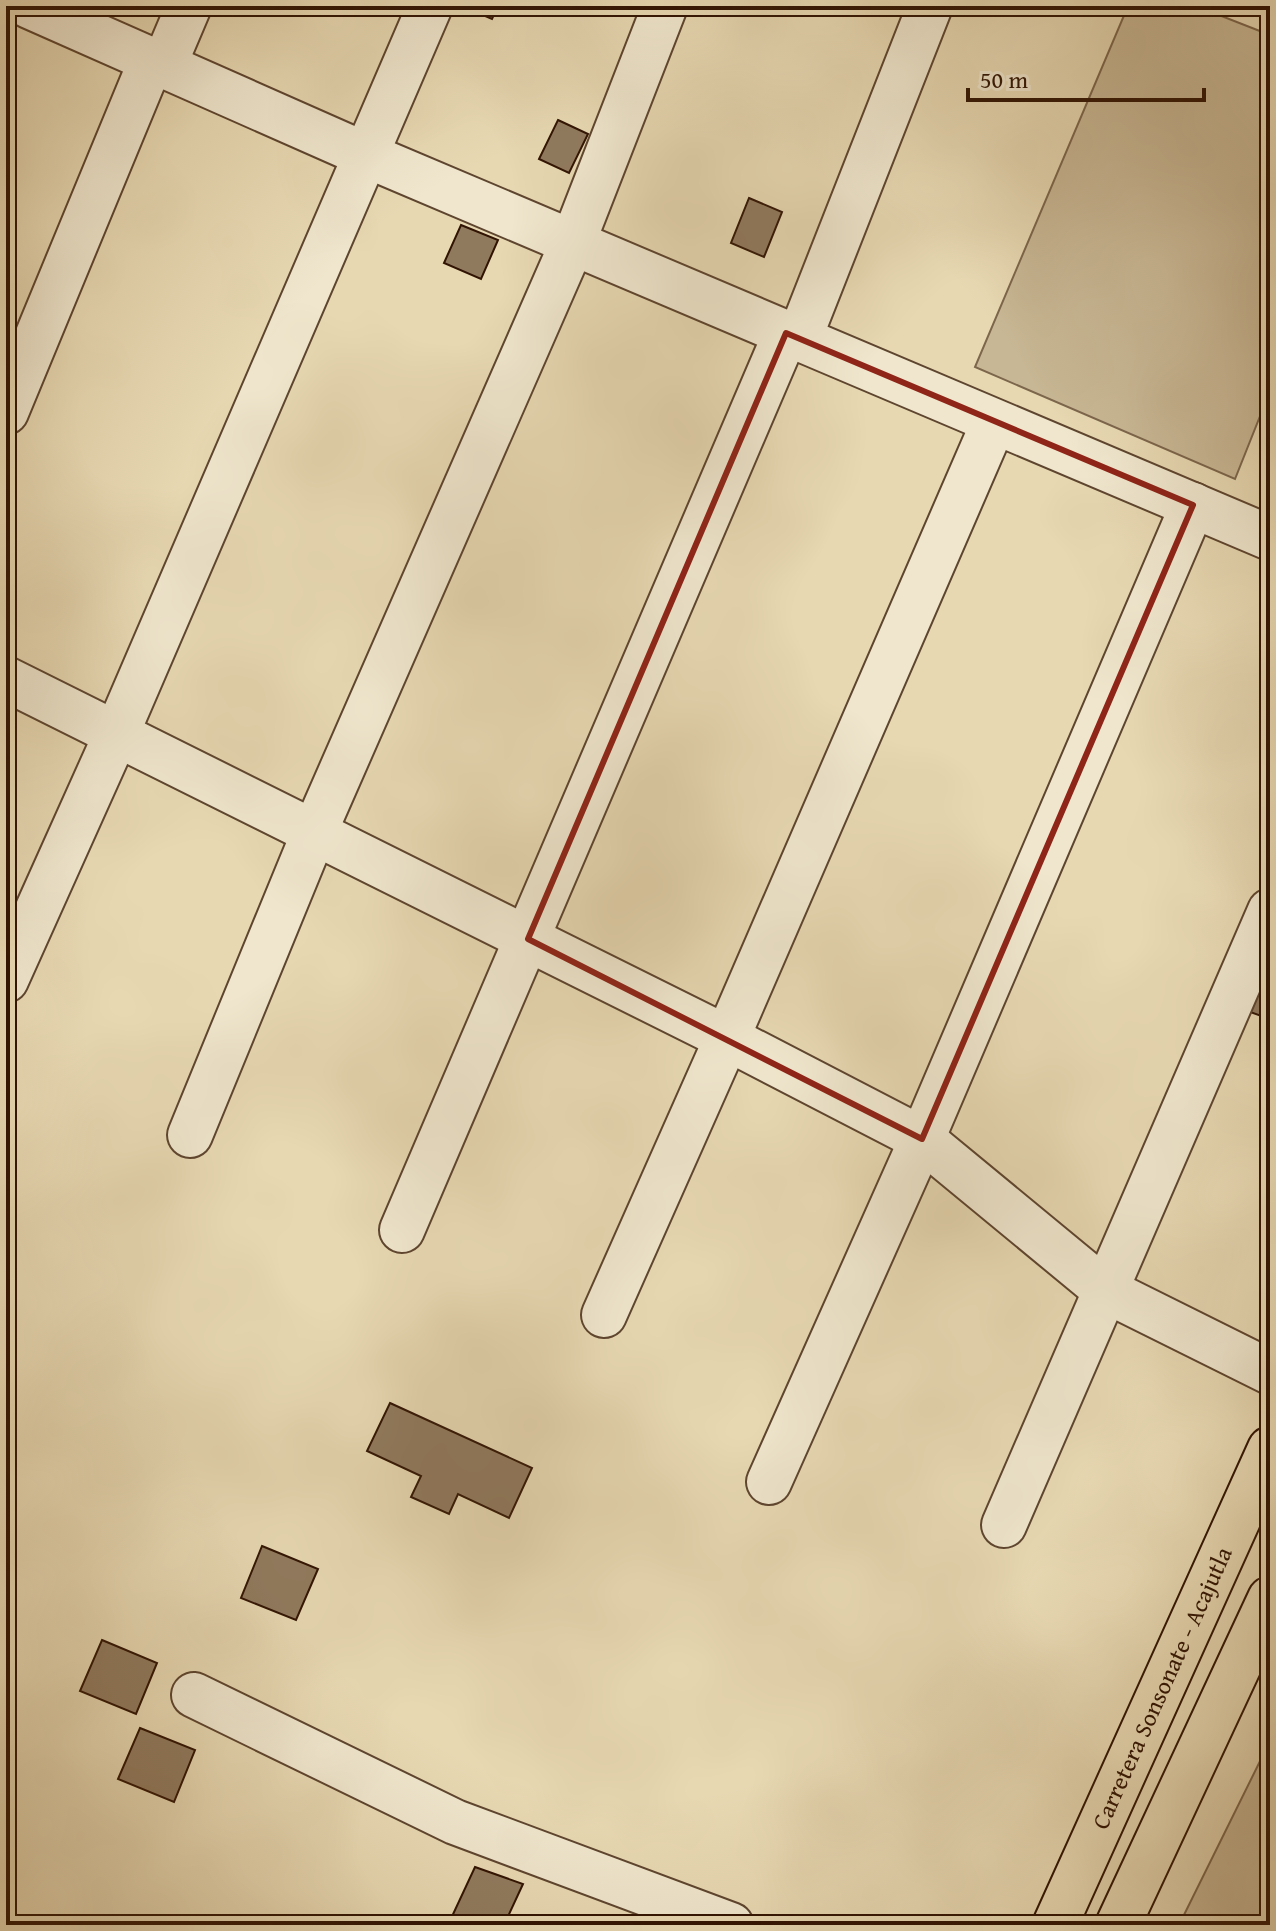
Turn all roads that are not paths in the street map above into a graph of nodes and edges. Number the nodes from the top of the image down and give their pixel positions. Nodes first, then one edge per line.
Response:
1 (29, 6) edge
2 (189, 6) edge
3 (430, 6) edge
4 (665, 6) edge
5 (930, 6) edge
6 (158, 62) junction
7 (366, 155) junction
8 (573, 242) junction
9 (792, 336) junction
10 (6, 412) edge
11 (994, 422) junction
12 (1193, 505) junction
13 (1270, 538) edge
14 (6, 679) edge
15 (116, 735) junction
16 (314, 833) junction
17 (1270, 911) edge
18 (528, 939) junction
19 (6, 980) edge
20 (727, 1038) junction
21 (190, 1135) dead end
22 (922, 1139) junction
23 (402, 1230) dead end
24 (1105, 1290) junction
25 (604, 1315) dead end
26 (1270, 1372) edge
27 (1270, 1449) edge
28 (769, 1482) dead end
29 (1004, 1525) dead end
30 (1270, 1599) edge
31 (194, 1695) dead end
32 (731, 1925) edge
33 (1055, 1925) edge
34 (1118, 1925) edge

1 - 6 street
2 - 6 street
3 - 7 street
4 - 8 street
5 - 9 street
6 - 7 street
6 - 10 street
7 - 8 street
7 - 15 street
8 - 9 street
8 - 16 street
9 - 11 street
9 - 18 street
11 - 12 street
11 - 20 street
12 - 13 street
12 - 22 street
14 - 15 street
15 - 16 street
15 - 19 street
16 - 18 street
16 - 21 street
17 - 24 street
18 - 20 street
18 - 23 street
20 - 22 street
20 - 25 street
22 - 24 street
22 - 28 street
24 - 26 street
24 - 29 street
27 - 33 highway, Carretera Sonsonate - Acajutla
30 - 34 highway
31 - 32 street

